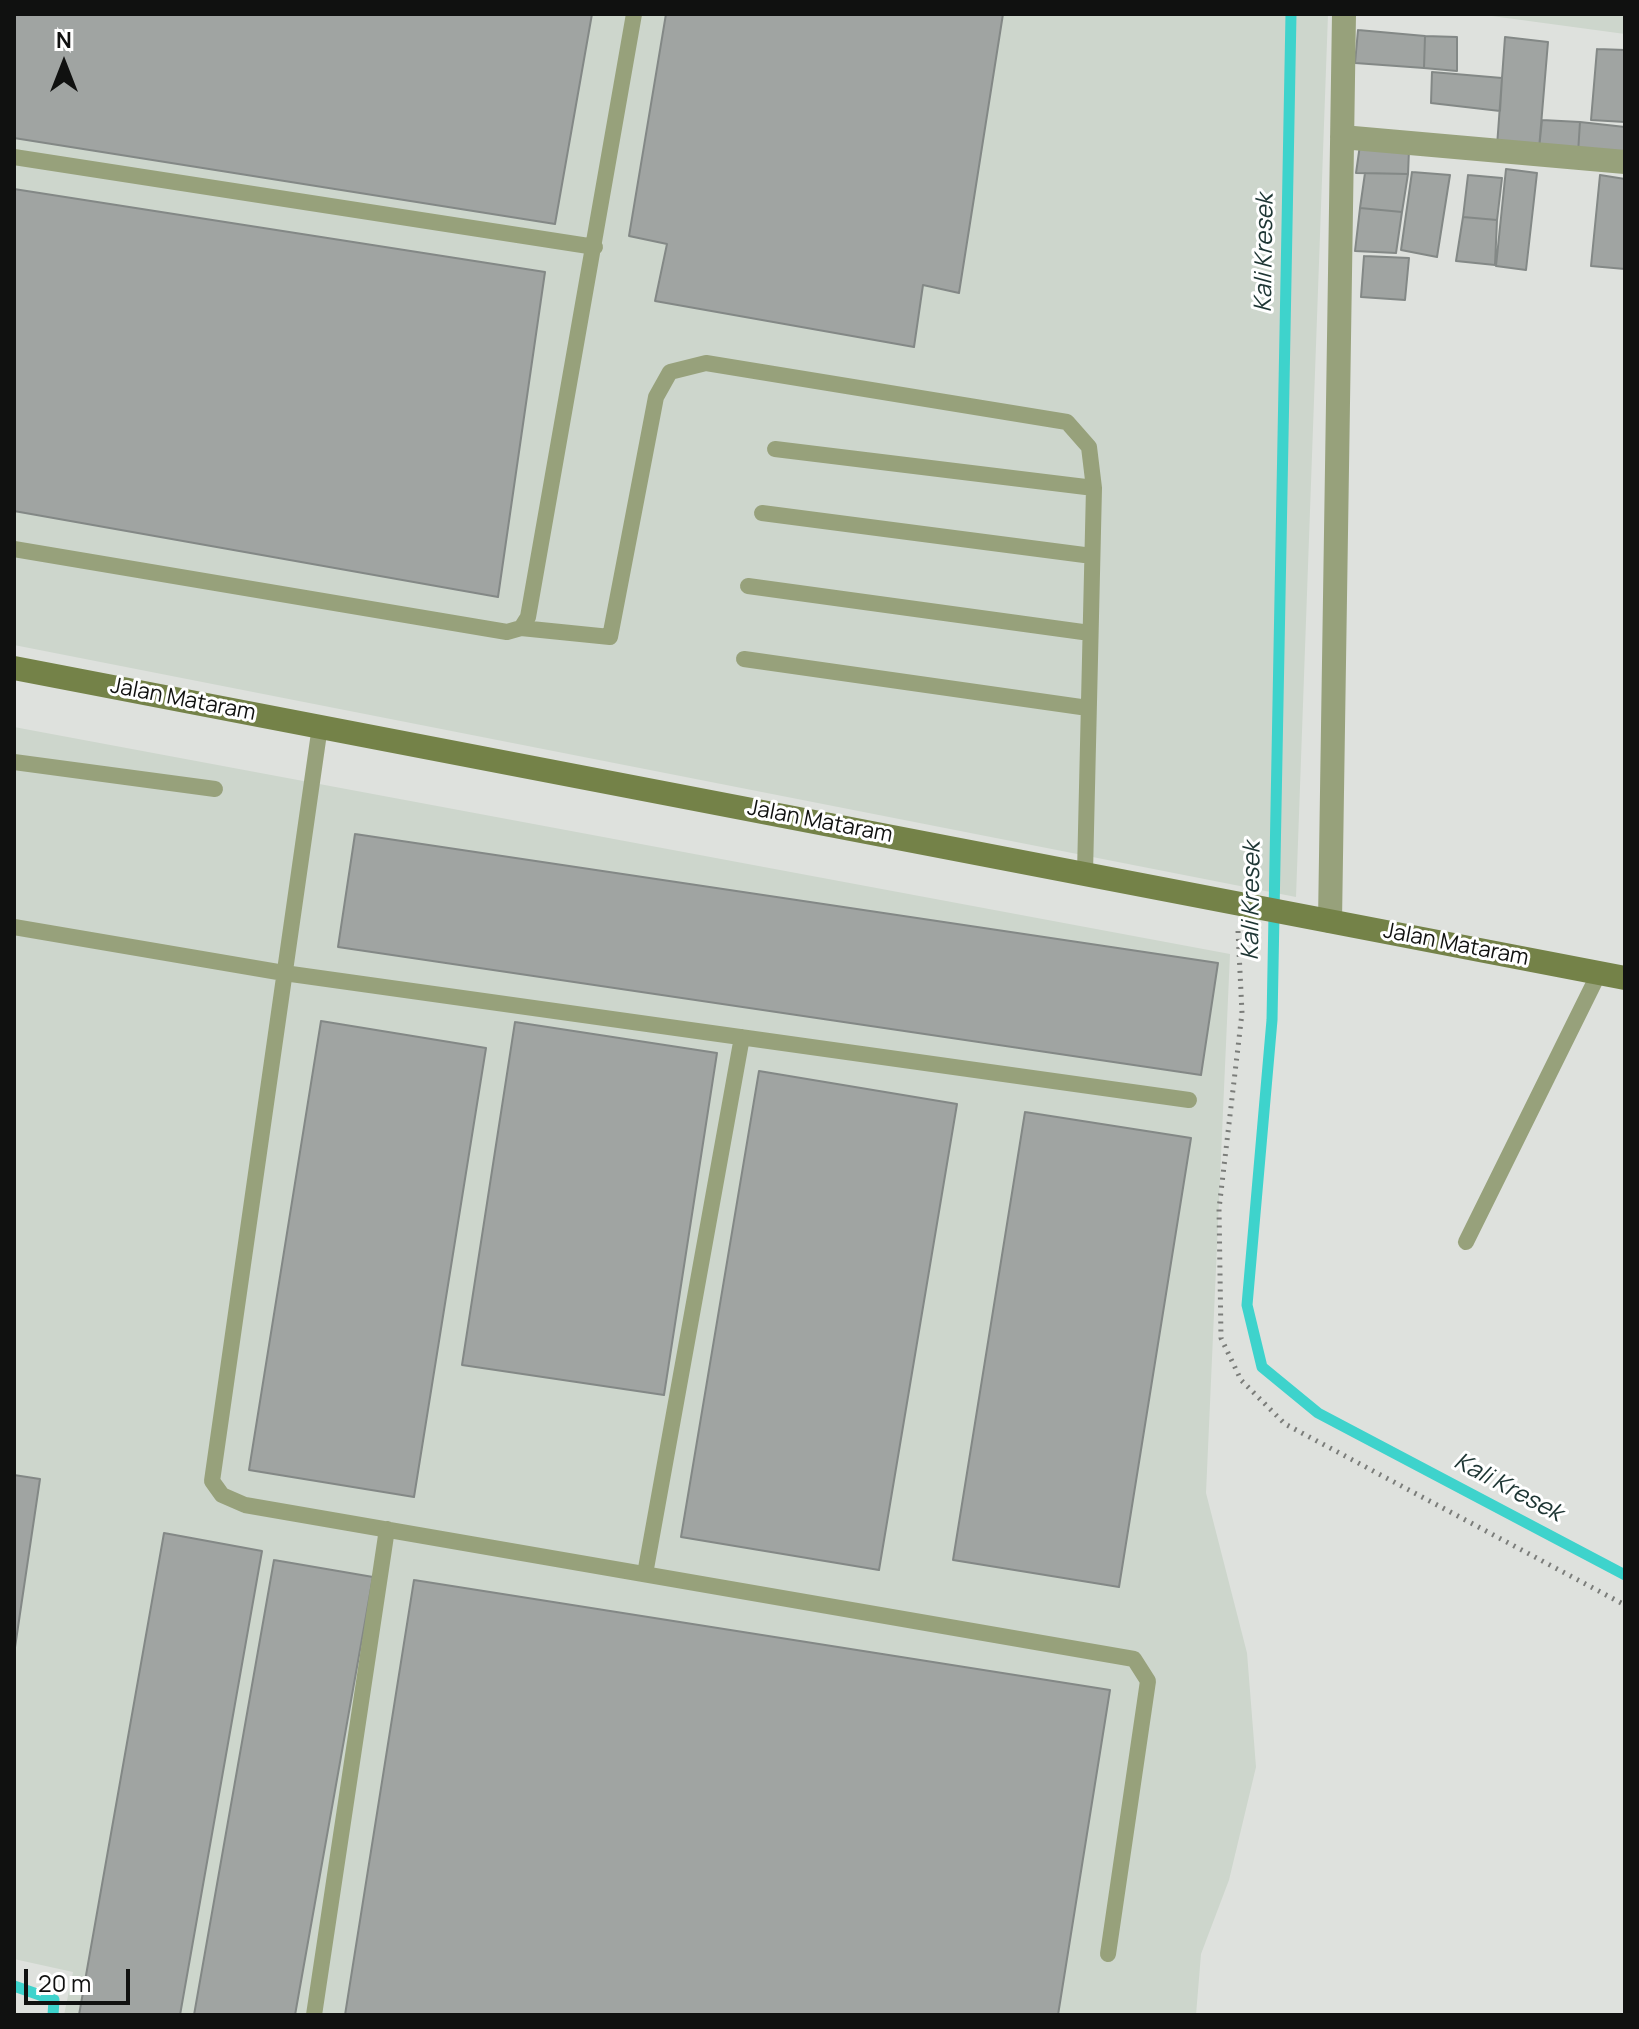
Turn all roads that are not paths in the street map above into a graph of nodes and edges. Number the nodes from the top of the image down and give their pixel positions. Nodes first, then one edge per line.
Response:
1 (634, 14) edge
2 (1344, 14) edge
3 (1342, 137) junction
4 (14, 157) edge
5 (1625, 162) edge
6 (595, 247) junction
7 (775, 449) dead end
8 (1094, 488) junction
9 (762, 513) dead end
10 (14, 549) edge
11 (1092, 556) junction
12 (748, 586) dead end
13 (521, 628) junction
14 (1090, 633) junction
15 (744, 659) dead end
16 (14, 668) edge
17 (1088, 708) junction
18 (320, 726) junction
19 (14, 762) edge
20 (215, 789) dead end
21 (1085, 873) junction
22 (1324, 920) junction
23 (14, 927) edge
24 (284, 973) junction
25 (1599, 973) junction
26 (1625, 978) edge
27 (742, 1037) junction
28 (1189, 1100) dead end
29 (1466, 1242) dead end
30 (387, 1529) junction
31 (645, 1574) junction
32 (1108, 1954) dead end
33 (314, 2015) edge

1 - 6 lane
2 - 3 street
3 - 5 street
3 - 22 street
4 - 6 lane
6 - 13 lane
7 - 8 lane
8 - 11 lane
8 - 13 lane
9 - 11 lane
10 - 13 lane
11 - 14 lane
12 - 14 lane
14 - 17 lane
15 - 17 lane
16 - 18 main road, Jalan Mataram
17 - 21 lane
18 - 21 main road, Jalan Mataram
18 - 24 lane
19 - 20 lane
21 - 22 main road, Jalan Mataram
22 - 25 main road, Jalan Mataram
23 - 24 lane
24 - 27 lane
24 - 30 lane
25 - 26 main road, Jalan Mataram
25 - 29 lane
27 - 28 lane
27 - 31 lane
30 - 31 lane
30 - 33 lane
31 - 32 lane

